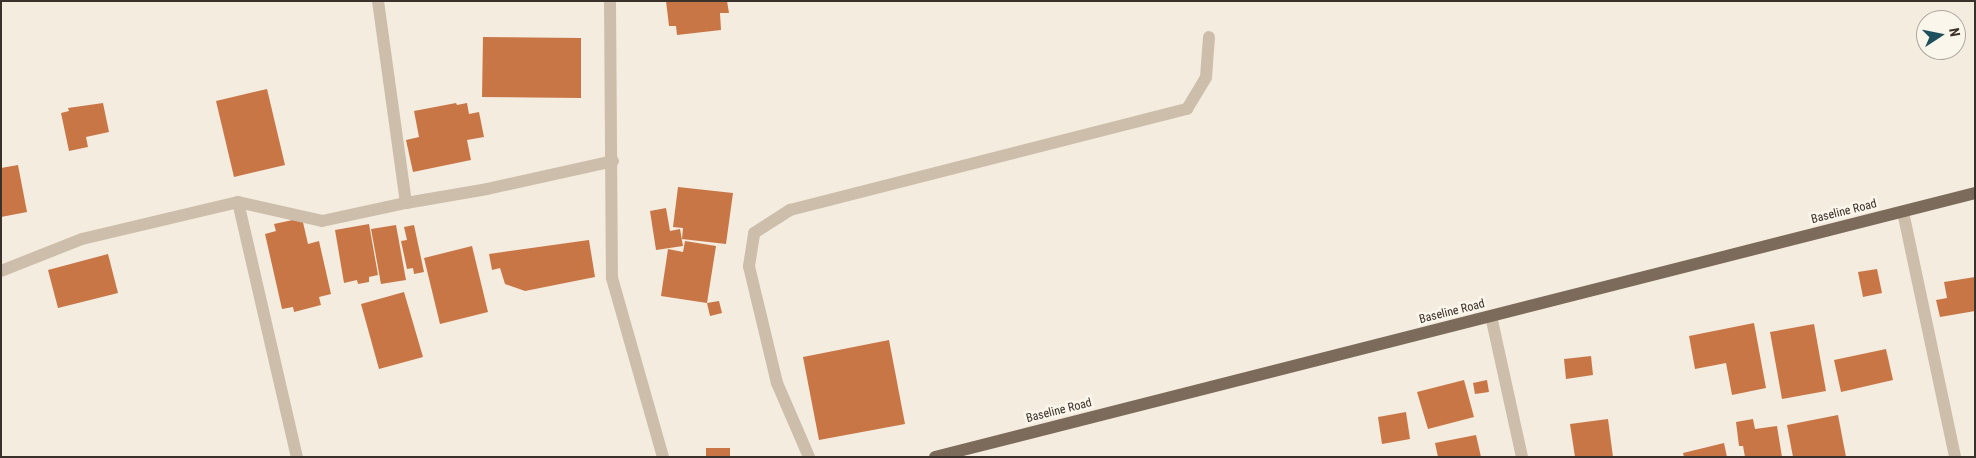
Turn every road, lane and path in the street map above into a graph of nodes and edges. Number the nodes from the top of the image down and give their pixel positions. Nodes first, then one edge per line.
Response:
1 (378, 1) edge
2 (610, 1) edge
3 (1209, 37) dead end
4 (613, 161) junction
5 (1975, 194) edge
6 (238, 202) junction
7 (406, 203) junction
8 (1903, 212) junction
9 (1, 271) edge
10 (1491, 316) junction
11 (297, 457) edge
12 (663, 457) edge
13 (809, 457) edge
14 (935, 457) edge
15 (1522, 457) edge
16 (1955, 457) edge

1 - 7 street
2 - 4 street
3 - 13 street
4 - 7 street
4 - 12 street
5 - 8 main road, Baseline Road
6 - 7 street
6 - 9 street
6 - 11 street
8 - 10 main road, Baseline Road
8 - 16 street
10 - 14 main road, Baseline Road
10 - 15 street

